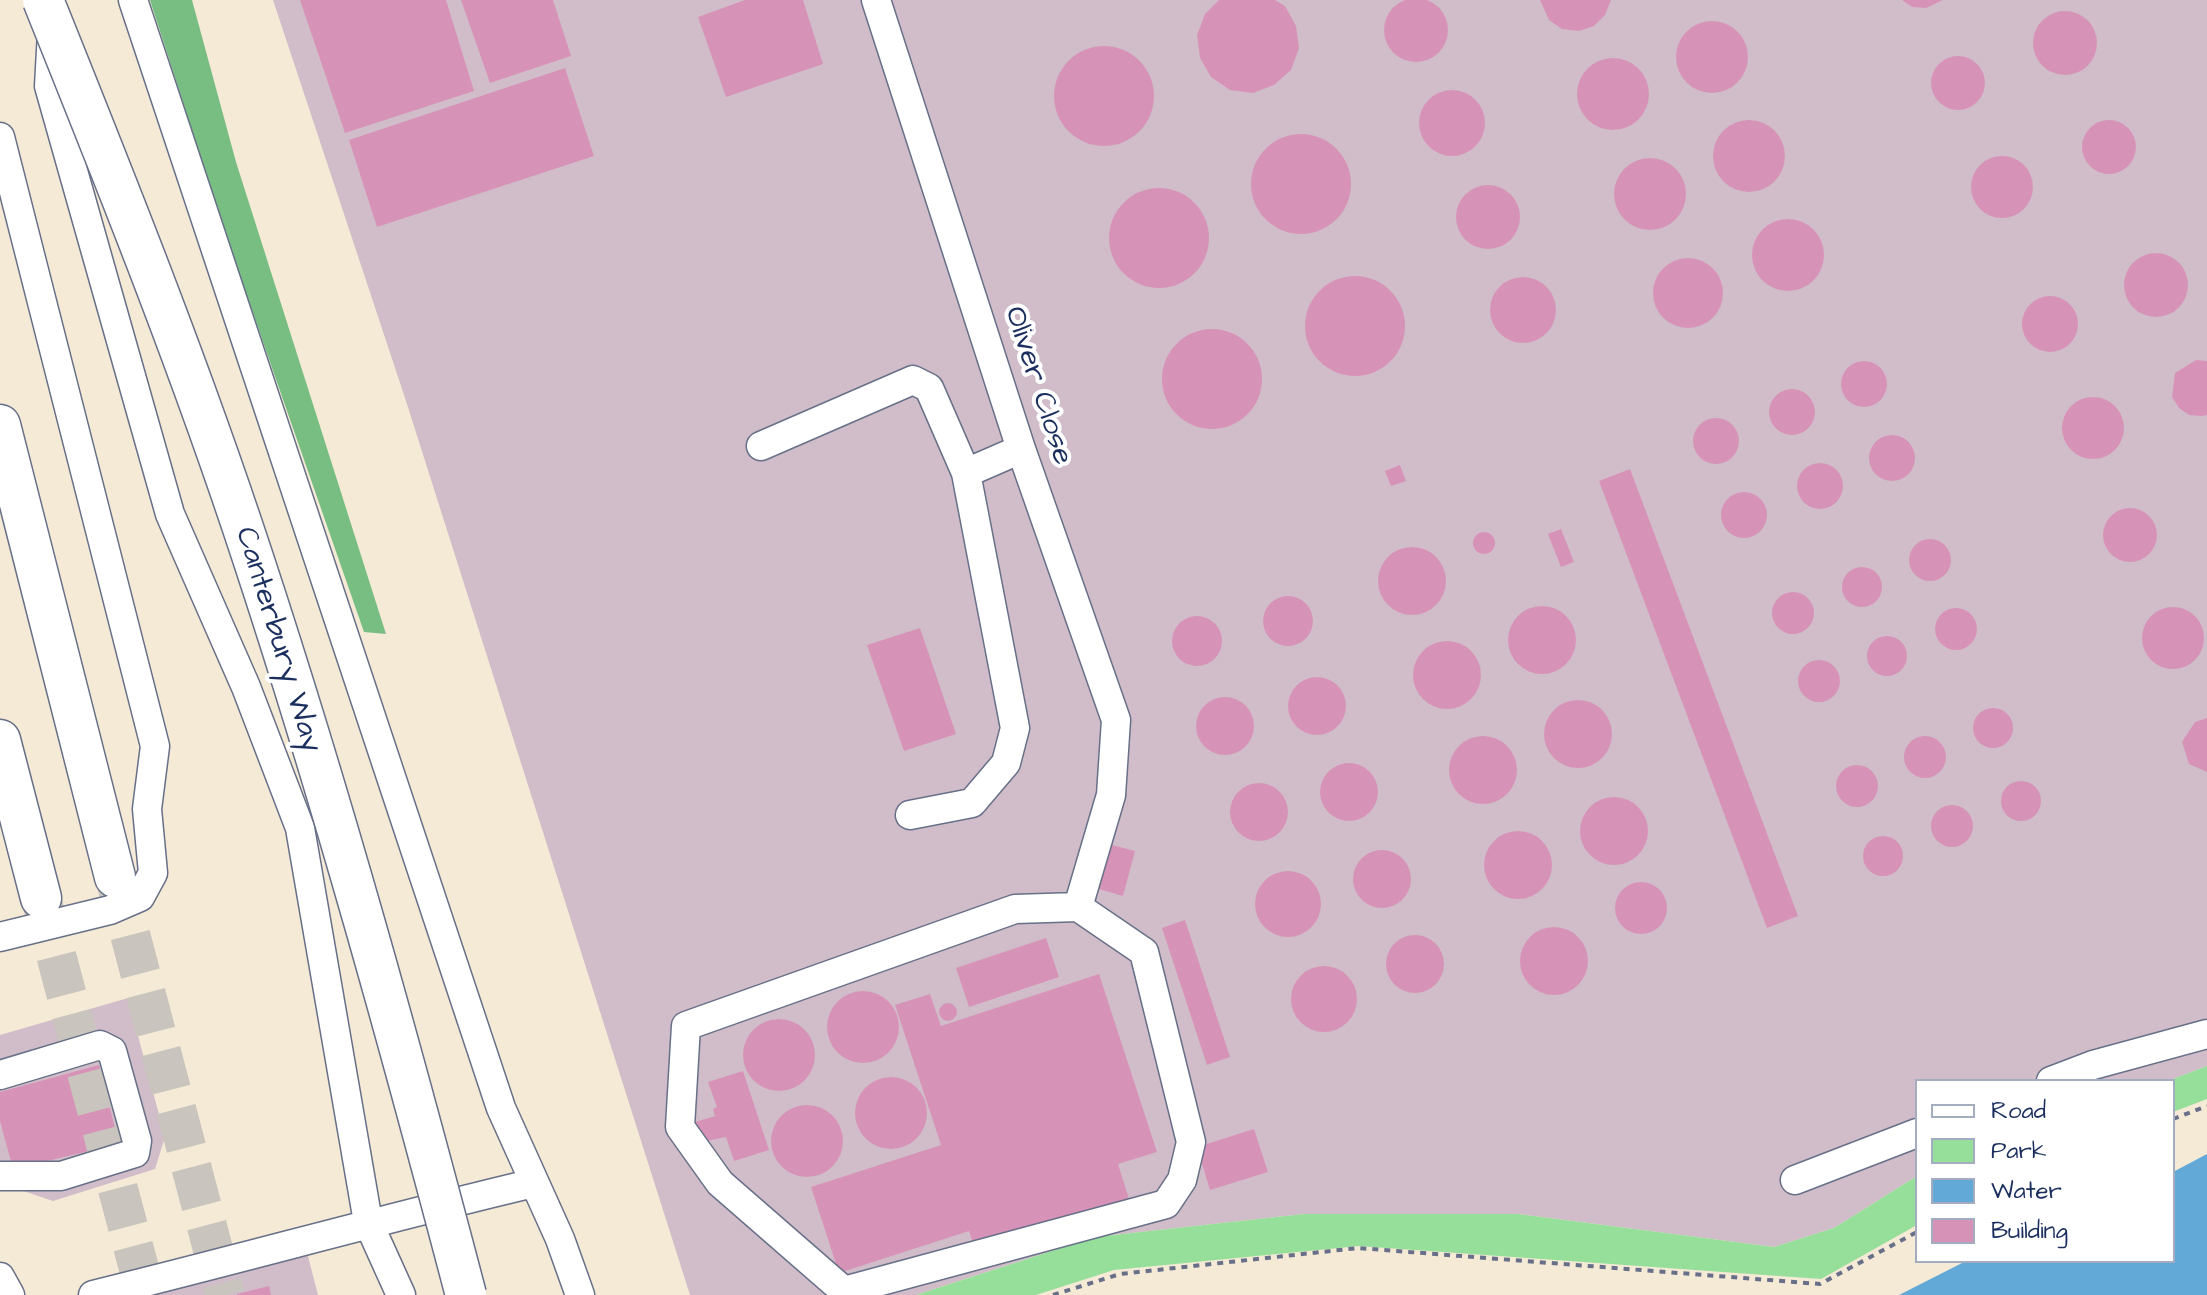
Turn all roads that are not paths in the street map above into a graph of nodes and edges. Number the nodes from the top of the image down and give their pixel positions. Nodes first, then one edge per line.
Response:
1 (43, 0) edge
2 (54, 0) edge
3 (133, 0) edge
4 (876, 0) edge
5 (0, 137) edge
6 (0, 425) edge
7 (761, 446) dead end
8 (1021, 449) junction
9 (966, 473) junction
10 (0, 740) edge
11 (910, 815) dead end
12 (115, 877) tunnel mouth
13 (41, 898) tunnel mouth
14 (1078, 907) junction
15 (0, 937) edge
16 (2207, 1034) edge
17 (0, 1075) edge
18 (2056, 1079) edge
19 (1915, 1134) edge
20 (0, 1176) edge
21 (1795, 1180) dead end
22 (534, 1183) junction
23 (368, 1222) junction
24 (0, 1277) edge
25 (10, 1295) edge
26 (93, 1295) edge
27 (401, 1295) edge
28 (466, 1295) edge
29 (580, 1295) edge

1 - 28 highway, Canterbury Way, bridge
2 - 23 street
3 - 22 street
4 - 8 street, Oliver Close
5 - 15 street
6 - 12 highway
7 - 9 street
8 - 9 street
8 - 14 street, Oliver Close
9 - 11 street
10 - 13 highway
14 - 14 street
16 - 18 street
17 - 20 street
19 - 21 street
22 - 23 street
22 - 29 street
23 - 26 street
23 - 27 street
24 - 25 street

